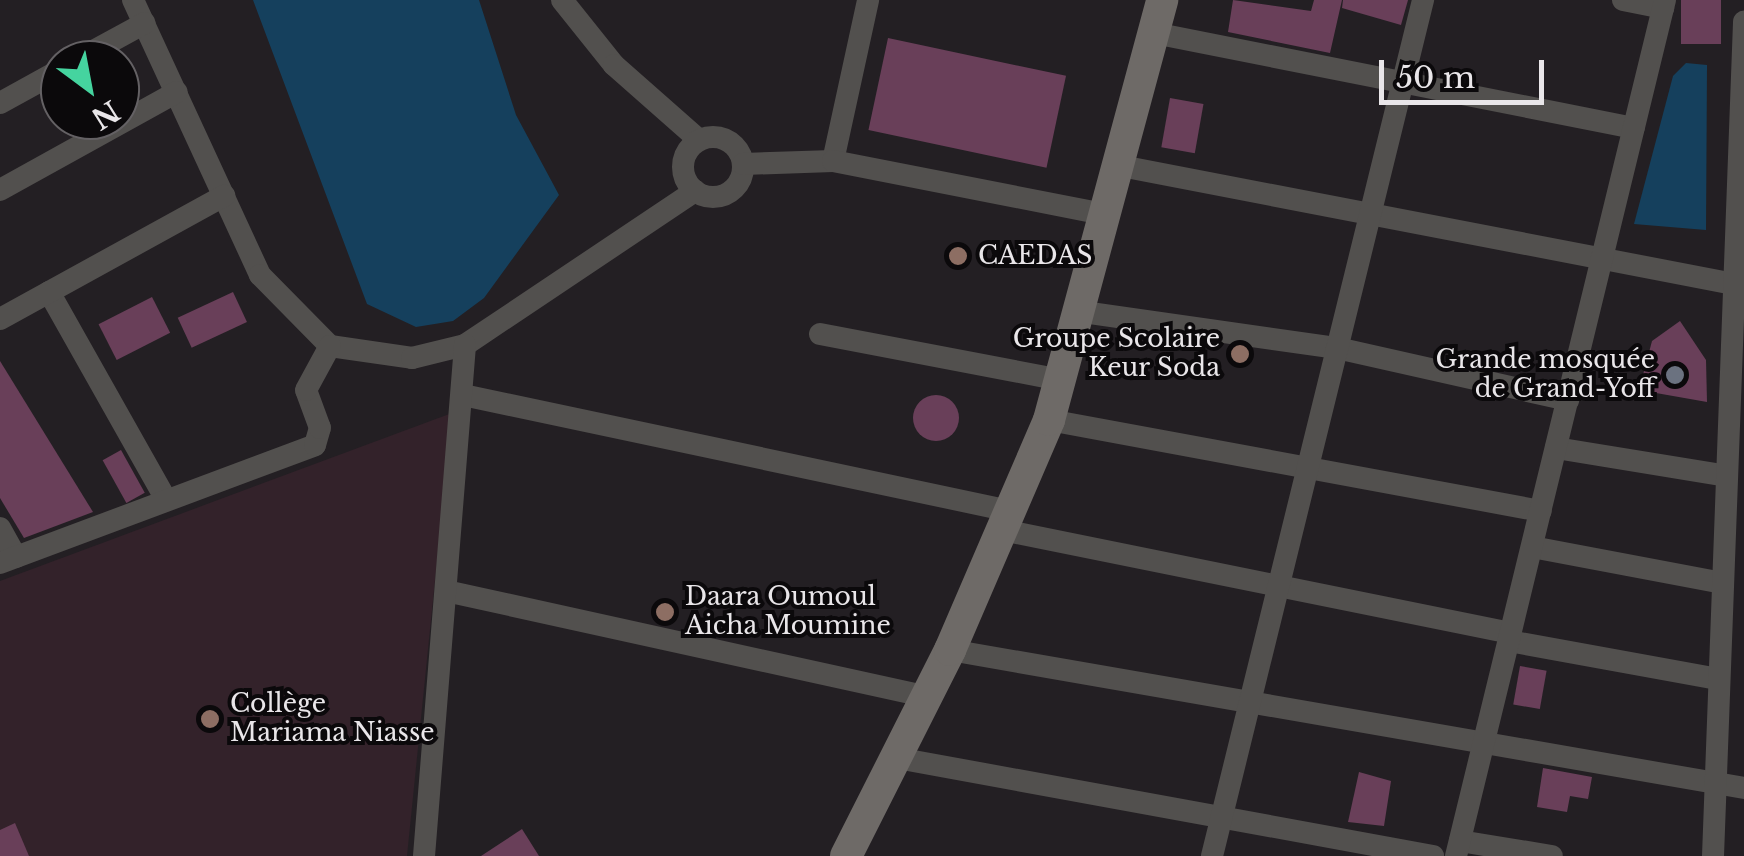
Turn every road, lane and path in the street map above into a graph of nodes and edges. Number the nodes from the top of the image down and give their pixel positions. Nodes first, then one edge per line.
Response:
1 (133, 0) edge
2 (562, 0) edge
3 (868, 0) edge
4 (1162, 0) edge
5 (1423, 0) edge
6 (1622, 0) edge
7 (1664, 4) edge
8 (1744, 22) edge
9 (144, 23) junction
10 (1154, 33) junction
11 (114, 40) edge
12 (40, 81) edge
13 (1402, 82) junction
14 (176, 92) junction
15 (0, 103) edge
16 (1634, 128) junction
17 (699, 140) junction
18 (1742, 154) edge
19 (833, 161) junction
20 (743, 164) junction
21 (1121, 166) junction
22 (0, 190) edge
23 (694, 191) junction
24 (224, 196) junction
25 (1370, 214) junction
26 (1108, 215) junction
27 (1603, 259) junction
28 (1739, 285) edge
29 (49, 292) junction
30 (1083, 312) junction
31 (0, 319) edge
32 (820, 334) dead end
33 (465, 344) junction
34 (330, 346) junction
35 (1337, 348) junction
36 (1062, 380) junction
37 (463, 396) junction
38 (1568, 400) junction
39 (1049, 420) junction
40 (1736, 420) edge
41 (1556, 448) junction
42 (1307, 468) junction
43 (1727, 476) junction
44 (166, 500) junction
45 (1541, 512) junction
46 (1006, 520) junction
47 (0, 528) edge
48 (1734, 542) edge
49 (1532, 547) junction
50 (8, 560) edge
51 (1723, 583) junction
52 (1278, 586) junction
53 (446, 592) junction
54 (1510, 637) junction
55 (950, 650) junction
56 (1744, 666) edge
57 (1720, 670) junction
58 (928, 697) junction
59 (1250, 702) junction
60 (1484, 742) junction
61 (898, 758) junction
62 (1715, 783) junction
63 (1744, 788) edge
64 (1221, 817) junction
65 (1458, 848) edge
66 (424, 856) edge
67 (846, 856) edge
68 (1212, 856) edge
69 (1433, 856) edge
70 (1552, 856) edge
71 (1713, 856) edge

1 - 9 street
2 - 17 street
3 - 19 street
4 - 10 street
5 - 13 street
6 - 7 street
7 - 16 street
8 - 18 street
9 - 11 street
9 - 14 street
10 - 13 street
10 - 21 street
12 - 15 street
13 - 16 street
13 - 25 street
14 - 22 street
14 - 24 street
16 - 27 street
17 - 20 street
17 - 23 street
18 - 28 street
19 - 20 street
19 - 26 street
20 - 23 street
21 - 25 street
21 - 26 street
23 - 33 street
24 - 29 street
24 - 34 street
25 - 27 street
25 - 35 street
26 - 30 street
27 - 28 street
27 - 38 street
28 - 40 street
29 - 31 street
29 - 44 street
30 - 35 street
30 - 36 street
32 - 36 street
33 - 34 street
33 - 37 street
34 - 44 street
35 - 38 street
35 - 42 street
36 - 39 street
37 - 46 street
37 - 53 street
38 - 41 street
39 - 42 street
39 - 46 street
40 - 43 street
41 - 43 street
41 - 45 street
42 - 45 street
42 - 52 street
43 - 48 street
44 - 50 street
45 - 49 street
46 - 52 street
46 - 55 street
47 - 50 street
48 - 51 street
49 - 51 street
49 - 54 street
51 - 57 street
52 - 54 street
52 - 59 street
53 - 58 street
53 - 66 street
54 - 57 street
54 - 60 street
55 - 58 street
55 - 59 street
56 - 57 street
57 - 62 street
58 - 61 street
59 - 60 street
59 - 64 street
60 - 62 street
60 - 65 street
61 - 64 street
61 - 67 street
62 - 63 street
62 - 71 street
64 - 68 street
64 - 69 street
65 - 70 street

